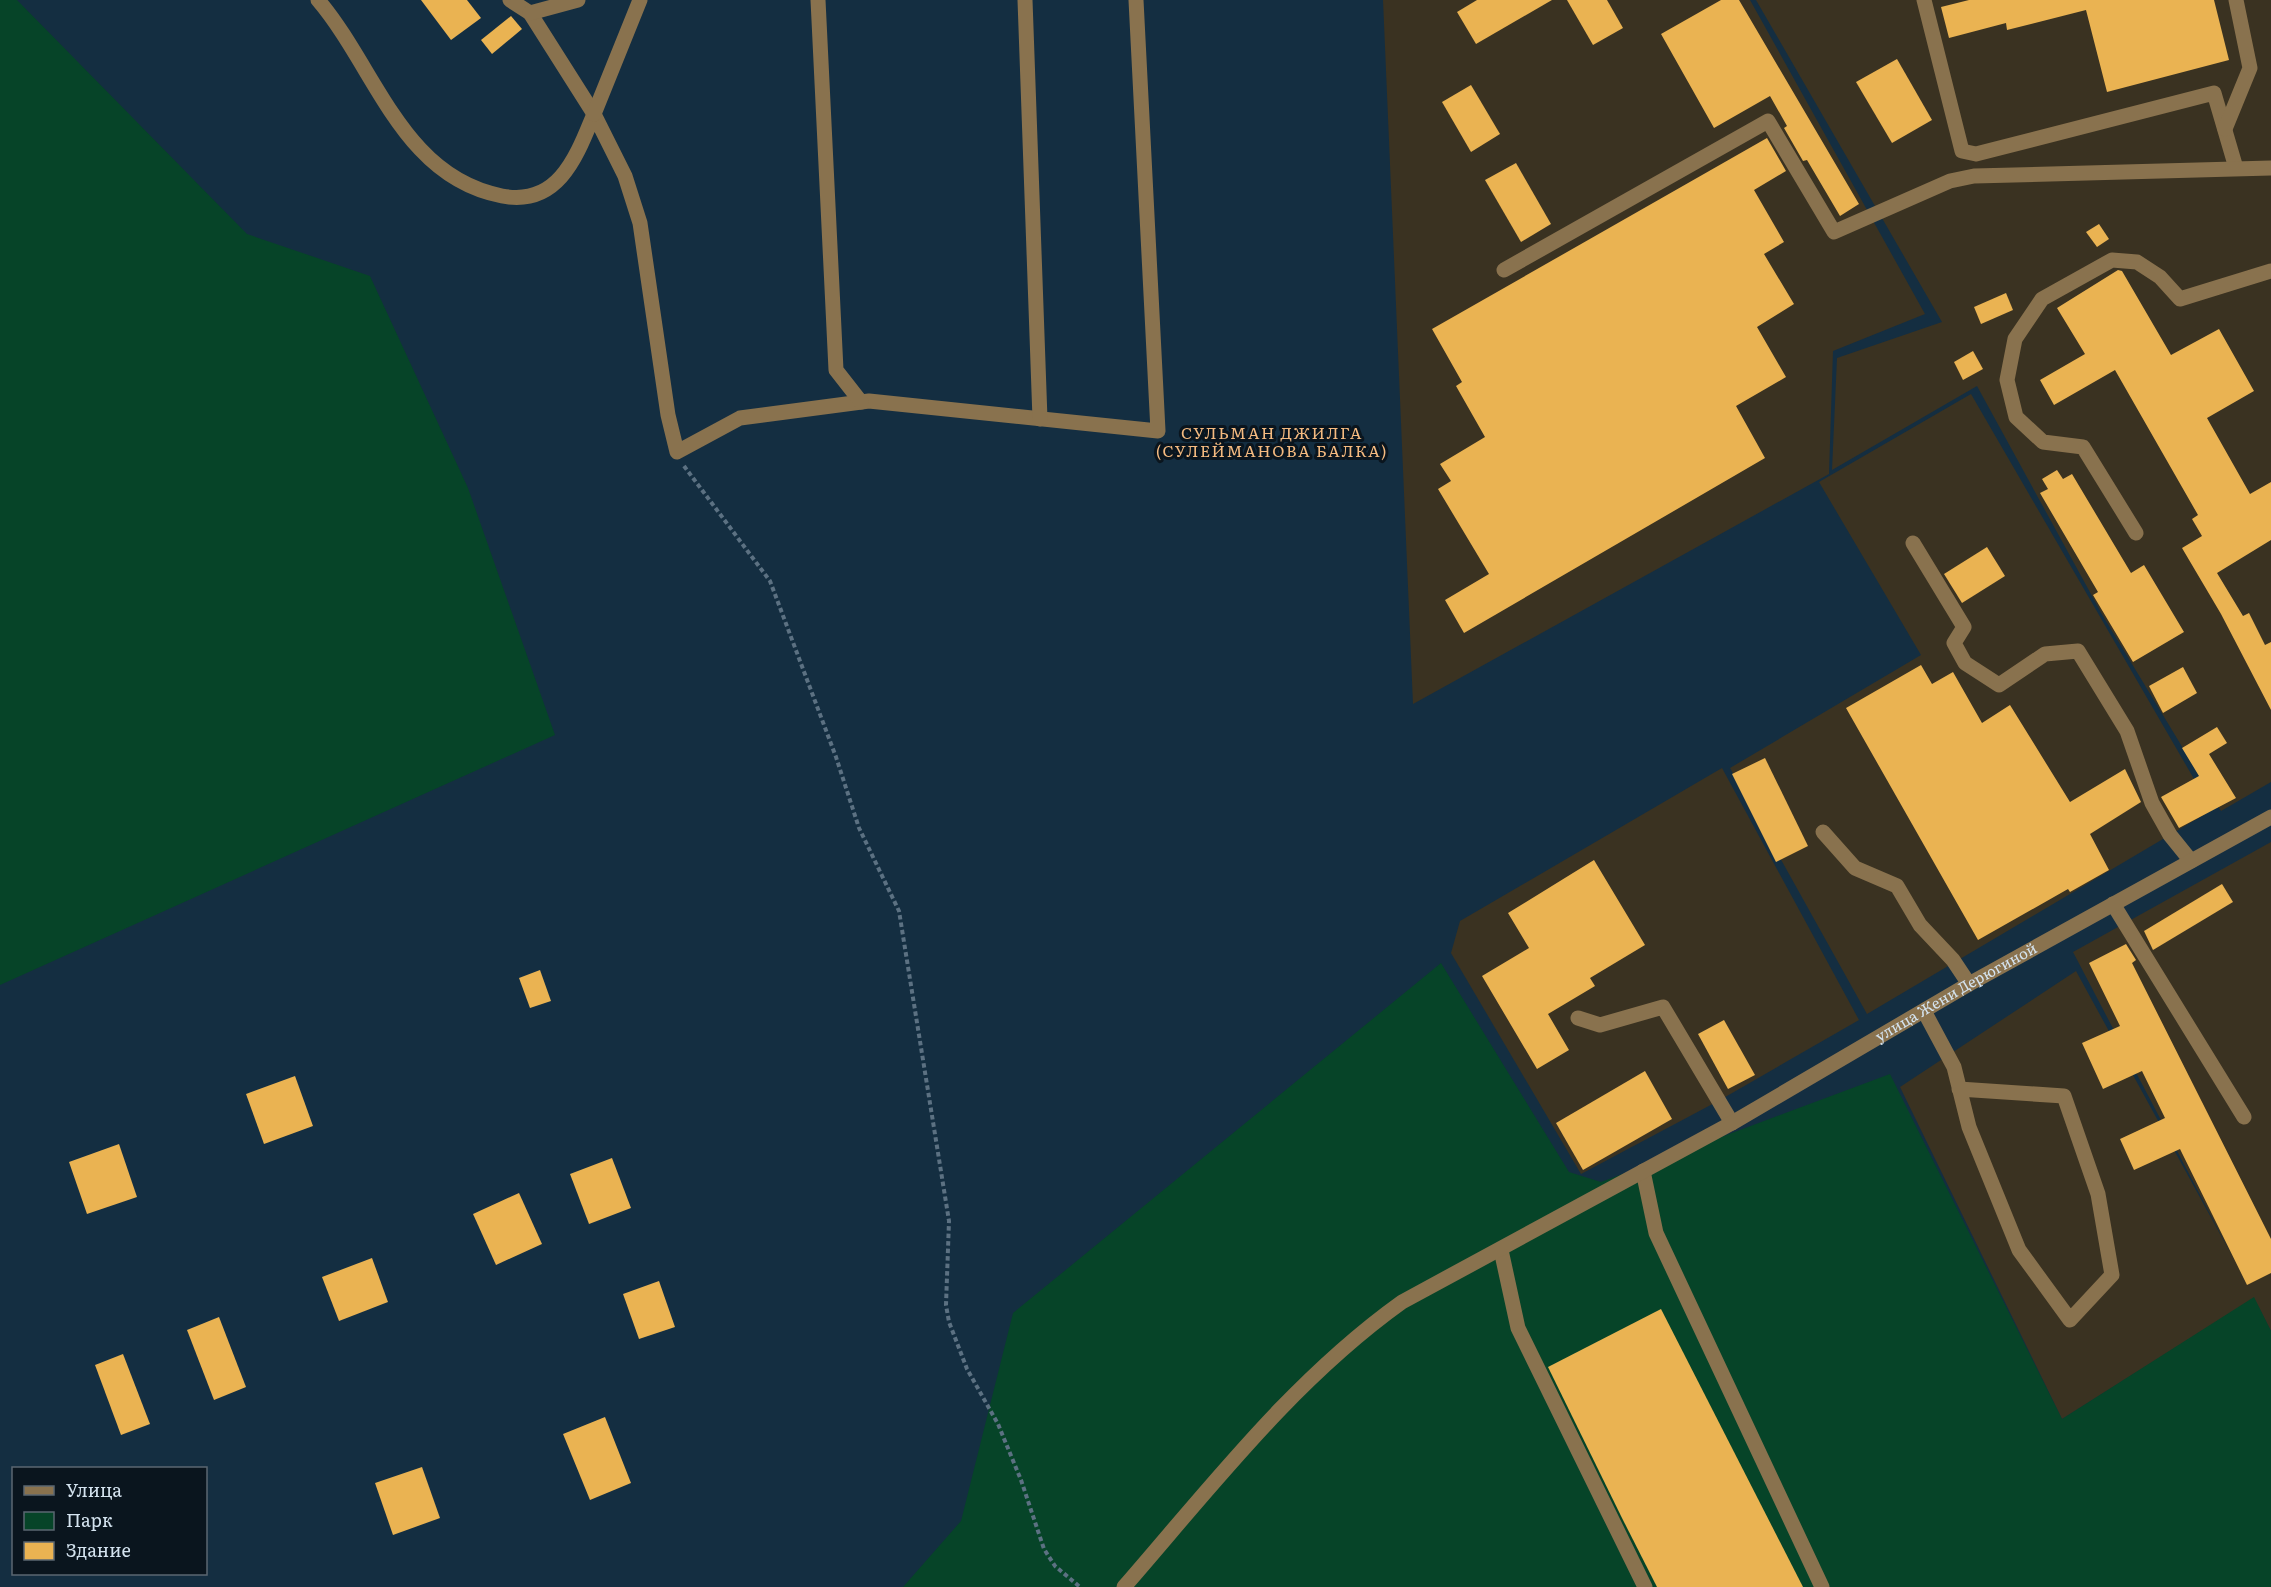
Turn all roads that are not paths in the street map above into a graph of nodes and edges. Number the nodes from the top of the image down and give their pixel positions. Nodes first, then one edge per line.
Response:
1 (318, 0) edge
2 (510, 0) edge
3 (578, 0) edge
4 (640, 0) edge
5 (818, 0) edge
6 (1025, 0) edge
7 (1136, 0) edge
8 (1924, 0) edge
9 (2236, 0) edge
10 (531, 13) junction
11 (594, 114) junction
12 (2225, 129) junction
13 (2236, 168) junction
14 (2271, 168) edge
15 (1504, 270) dead end
16 (2271, 271) edge
17 (861, 402) junction
18 (1040, 419) junction
19 (2136, 533) dead end
20 (1913, 543) dead end
21 (2271, 817) edge
22 (1823, 832) dead end
23 (2191, 861) junction
24 (2113, 904) junction
25 (1969, 984) junction
26 (1924, 1011) junction
27 (1578, 1018) dead end
28 (1959, 1089) junction
29 (2244, 1117) dead end
30 (1732, 1123) junction
31 (1643, 1171) junction
32 (1501, 1250) junction
33 (1125, 1586) edge
34 (1645, 1587) edge
35 (1822, 1587) edge

1 - 11 street
2 - 10 street
3 - 10 street
4 - 11 street
5 - 17 street
6 - 18 street
7 - 18 street
8 - 12 street
9 - 12 street
10 - 11 street
11 - 17 street
12 - 13 street
13 - 14 street
13 - 15 street
16 - 19 street
17 - 18 street
20 - 23 street
21 - 23 street, улица Жени Дерюгиной
22 - 25 street
23 - 24 street, улица Жени Дерюгиной
24 - 25 street, улица Жени Дерюгиной
24 - 29 street
25 - 26 street, улица Жени Дерюгиной
26 - 28 street
26 - 30 street, улица Жени Дерюгиной
27 - 30 street
28 - 28 street
30 - 31 street, улица Жени Дерюгиной
31 - 32 street, улица Жени Дерюгиной
31 - 35 street
32 - 33 street, улица Жени Дерюгиной
32 - 34 street

